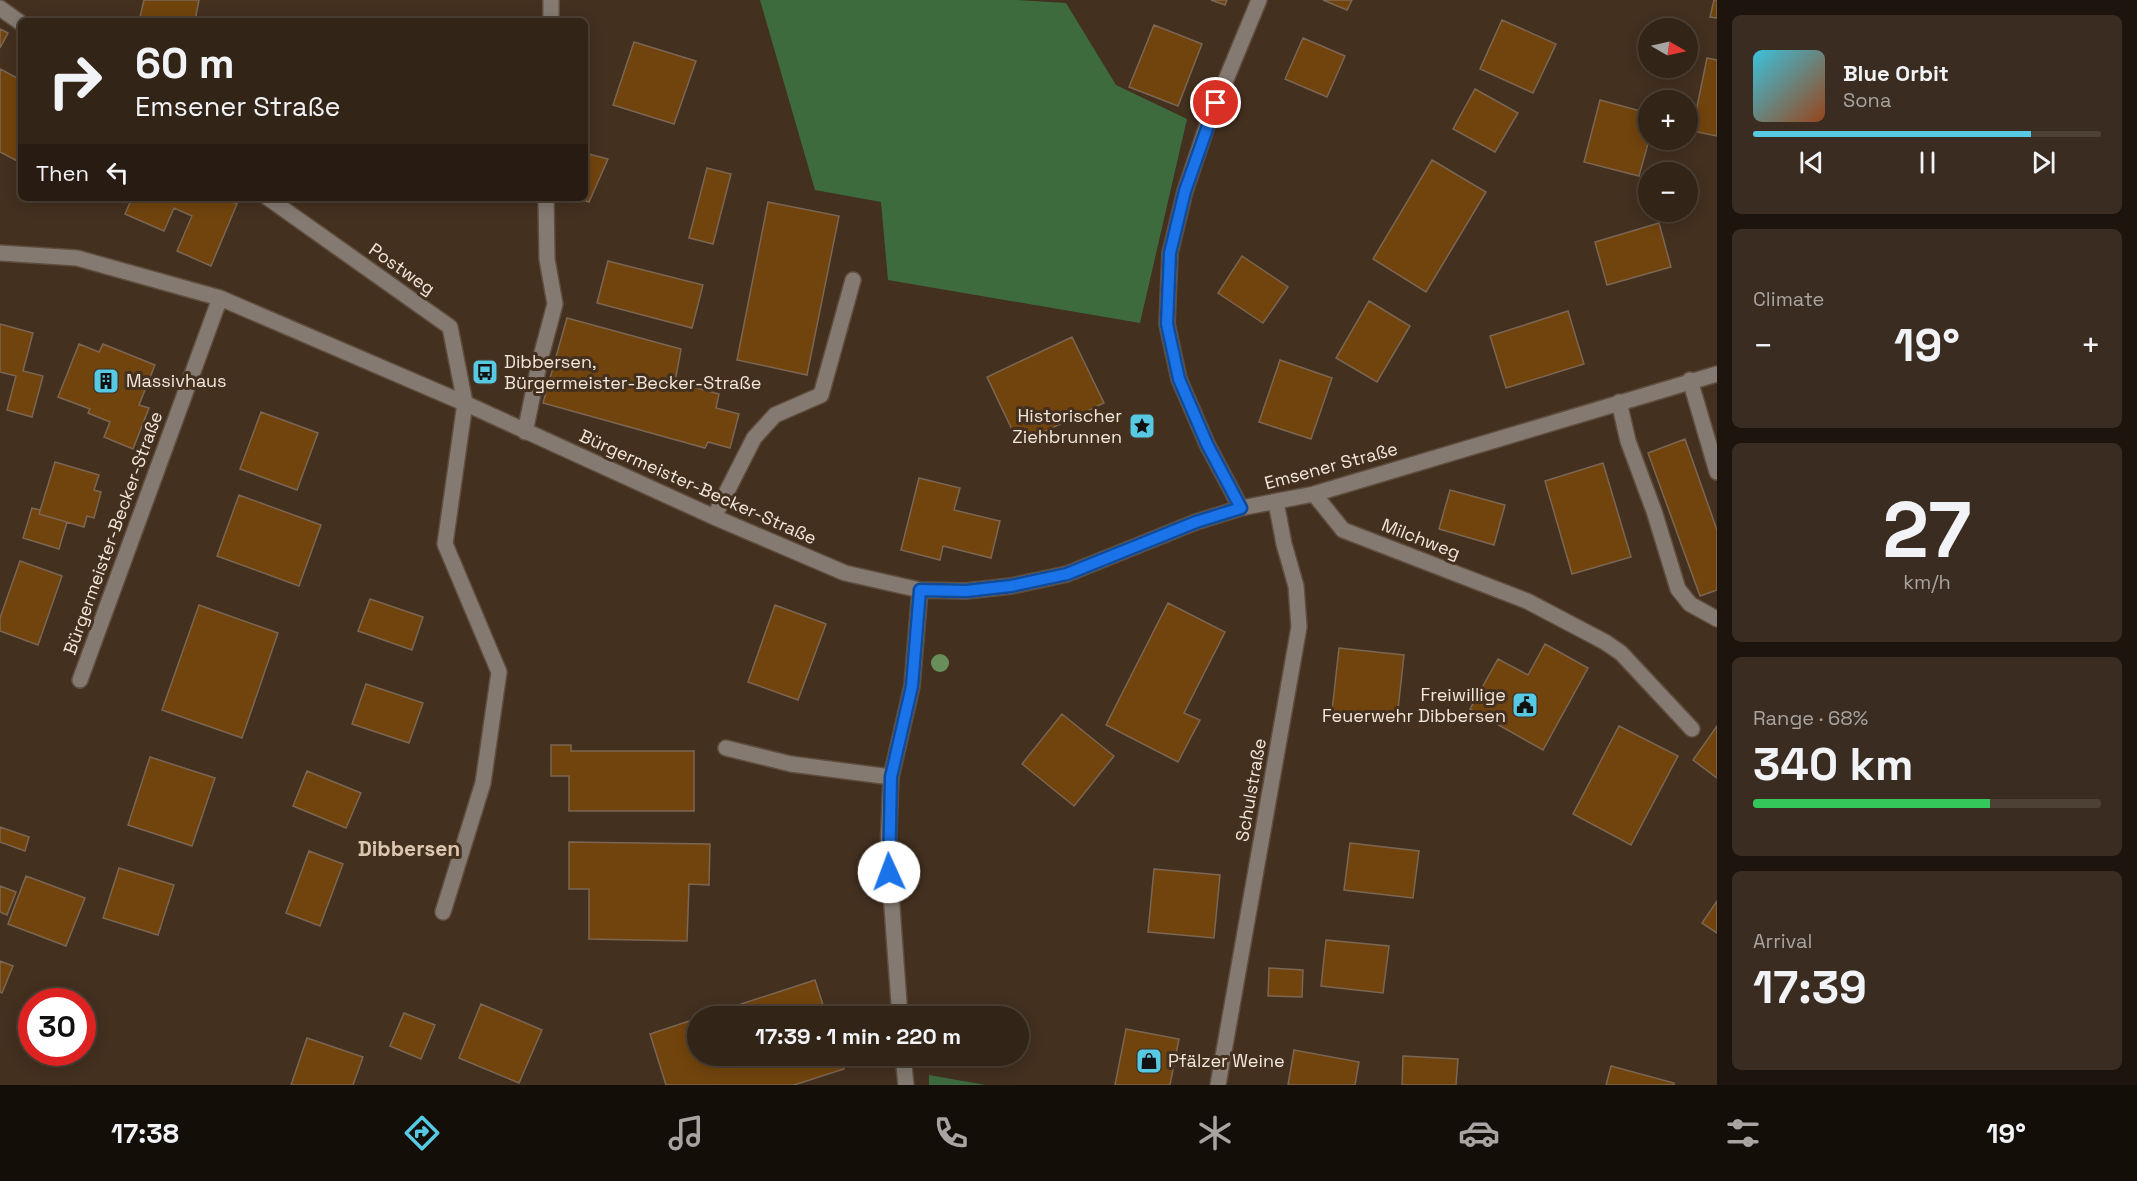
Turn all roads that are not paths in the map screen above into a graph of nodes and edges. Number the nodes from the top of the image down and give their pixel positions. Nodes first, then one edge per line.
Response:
1 (551, 0) edge
2 (1259, 0) edge
3 (0, 8) edge
4 (551, 18) edge
5 (18, 20) edge
6 (272, 201) edge
7 (546, 201) edge
8 (0, 253) edge
9 (853, 280) dead end
10 (220, 298) junction
11 (1717, 374) edge
12 (1690, 380) junction
13 (1619, 402) junction
14 (465, 403) junction
15 (525, 432) junction
16 (1717, 472) edge
17 (1314, 494) junction
18 (1276, 502) junction
19 (1241, 508) junction
20 (714, 517) junction
21 (920, 590) junction
22 (1717, 619) edge
23 (80, 680) dead end
24 (1692, 729) dead end
25 (726, 748) dead end
26 (891, 777) junction
27 (443, 912) dead end
28 (899, 1006) edge
29 (904, 1066) edge
30 (906, 1085) edge
31 (1218, 1085) edge

1 - 4 street
2 - 19 street
3 - 5 street
6 - 14 street, Postweg
7 - 15 street
8 - 10 street, Bürgermeister-Becker-Straße
9 - 20 street
10 - 14 street, Bürgermeister-Becker-Straße
10 - 23 street, Bürgermeister-Becker-Straße
11 - 12 street, Emsener Straße
12 - 13 street, Emsener Straße
12 - 16 street
13 - 17 street, Emsener Straße
13 - 22 street
14 - 15 street, Bürgermeister-Becker-Straße
14 - 27 street
15 - 20 street, Bürgermeister-Becker-Straße
17 - 18 street, Emsener Straße
17 - 24 street, Milchweg
18 - 19 street, Emsener Straße
18 - 31 street, Schulstraße
19 - 21 street, Emsener Straße
20 - 21 street, Bürgermeister-Becker-Straße
21 - 26 street
25 - 26 street
26 - 28 street
29 - 30 street

